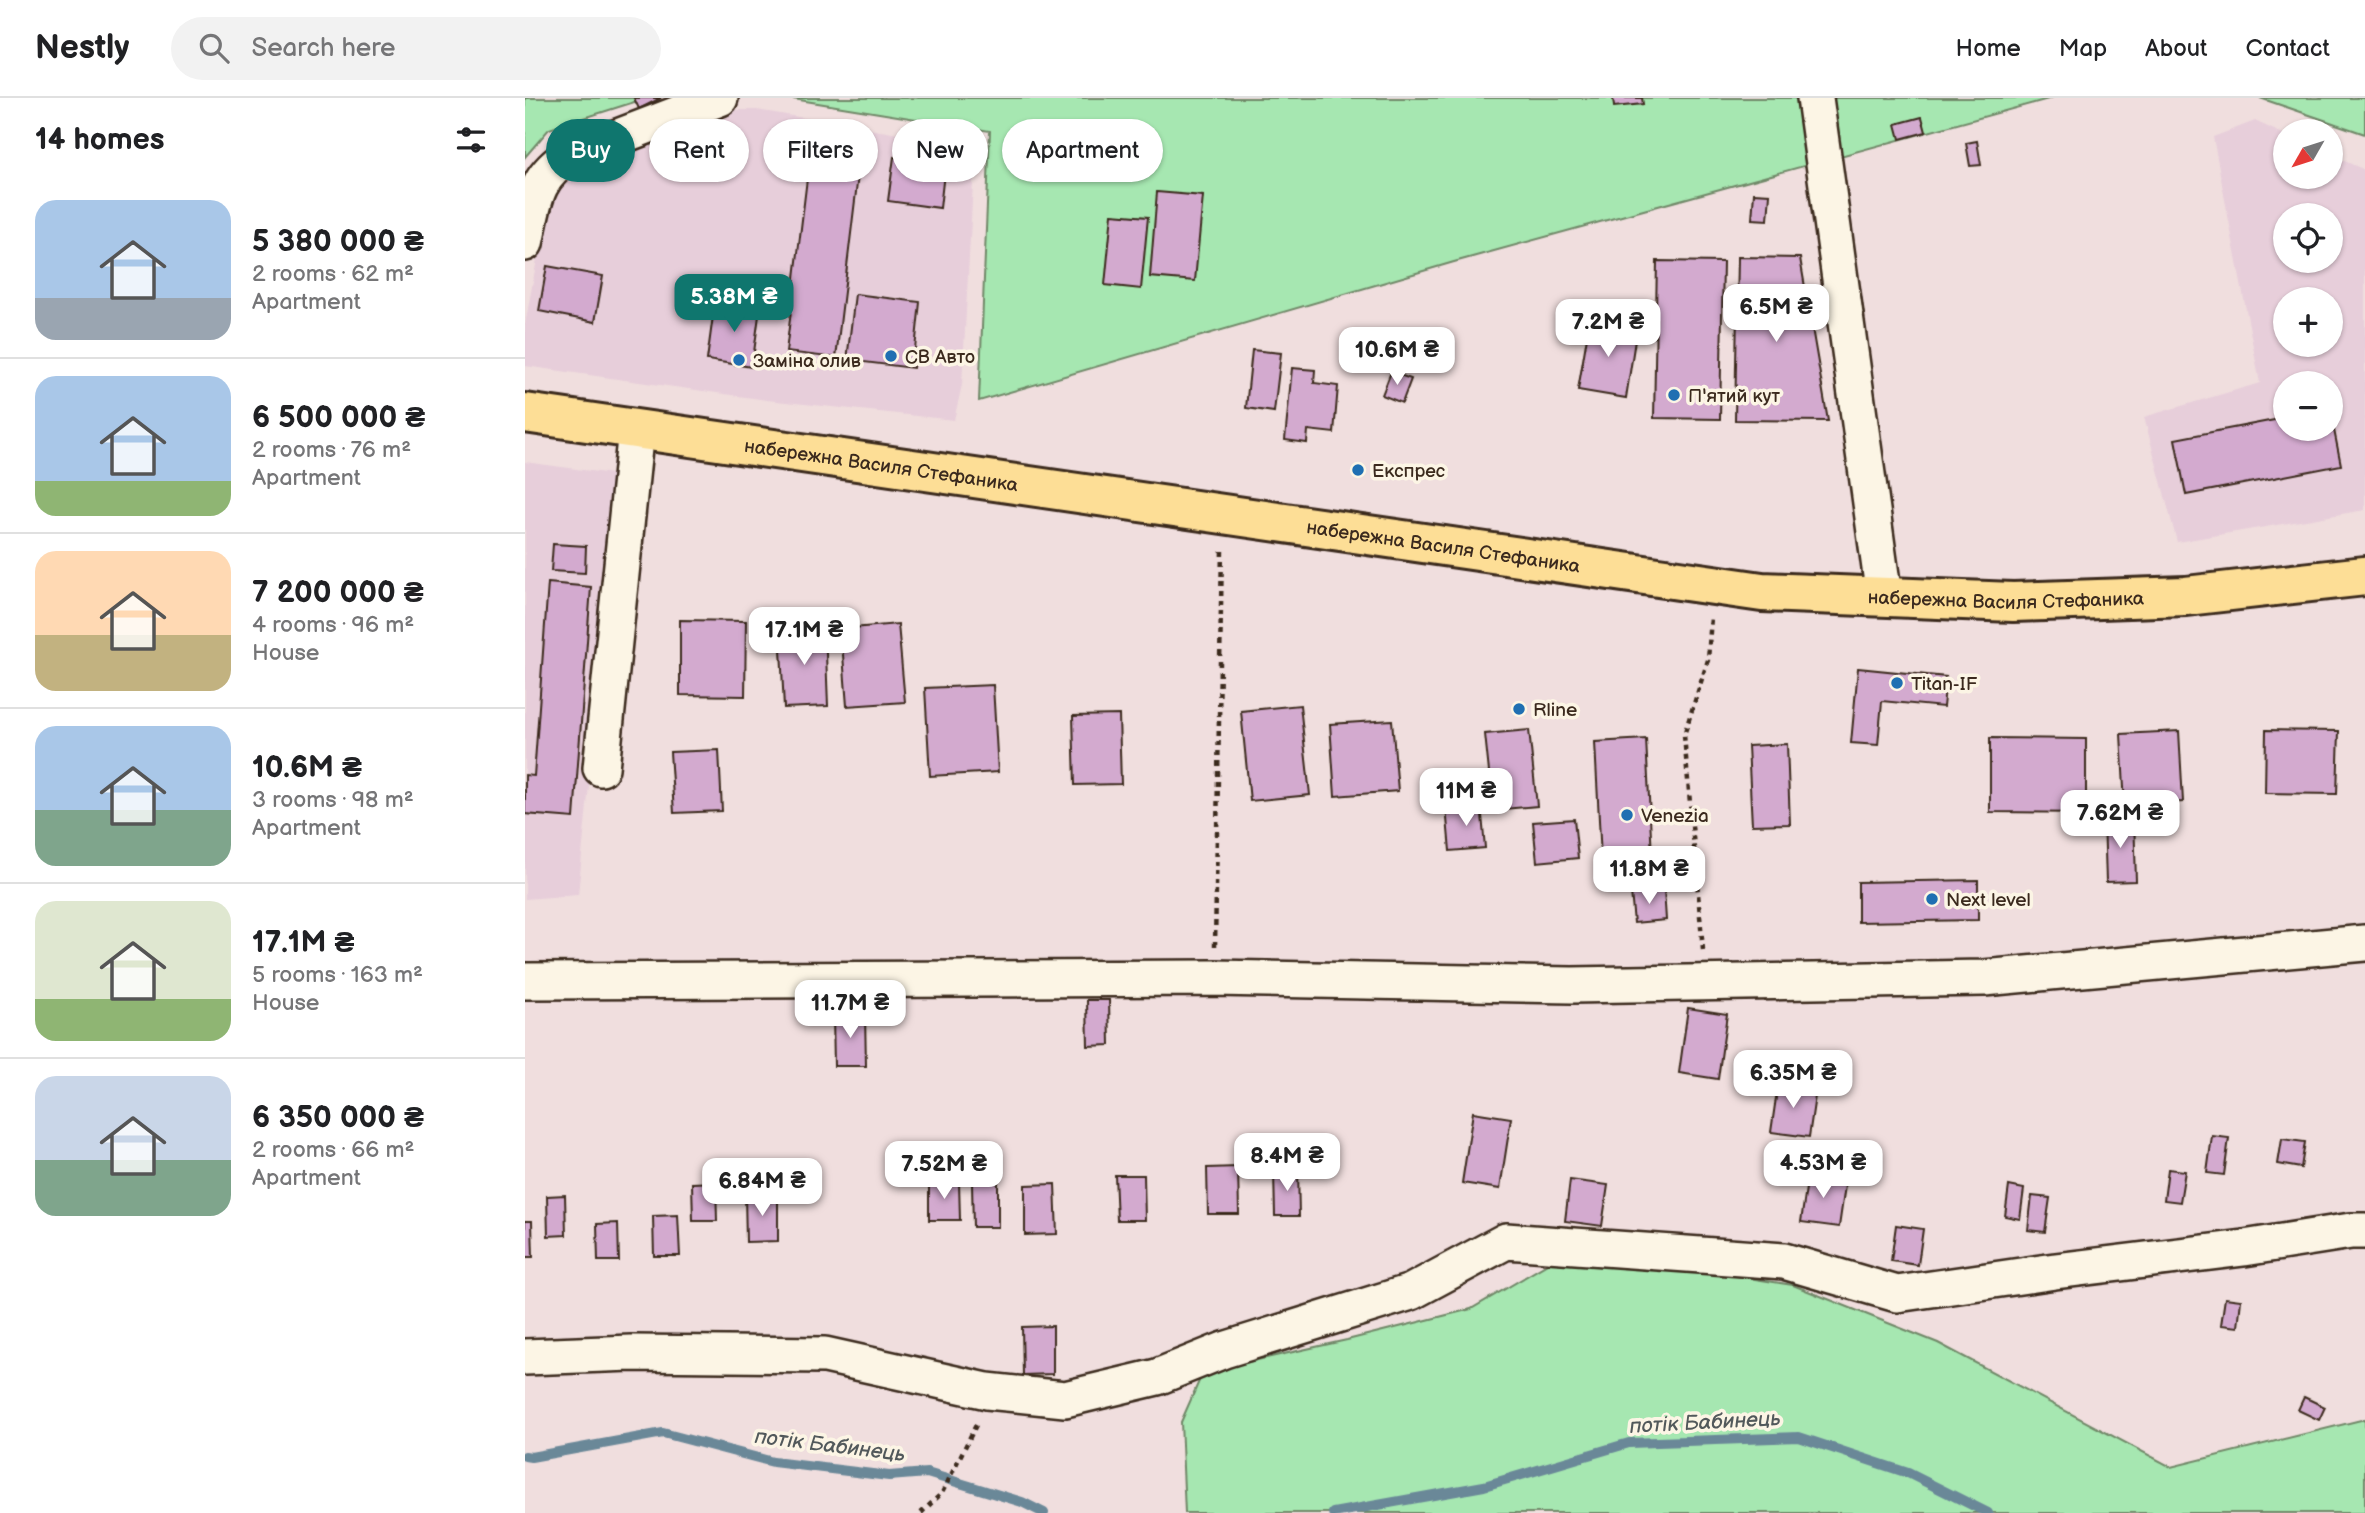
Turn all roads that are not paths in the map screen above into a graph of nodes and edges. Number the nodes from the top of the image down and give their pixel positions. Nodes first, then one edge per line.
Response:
1 (720, 98) edge
2 (1815, 98) edge
3 (525, 243) edge
4 (525, 413) edge
5 (636, 429) junction
6 (2365, 576) edge
7 (1884, 597) junction
8 (601, 768) dead end
9 (2365, 943) edge
10 (525, 981) edge
11 (2365, 1231) edge
12 (525, 1357) edge

1 - 3 street
2 - 7 street
4 - 5 main road, набережна Василя Стефаника
5 - 7 main road, набережна Василя Стефаника
5 - 8 street
6 - 7 main road, набережна Василя Стефаника
9 - 10 street
11 - 12 street

